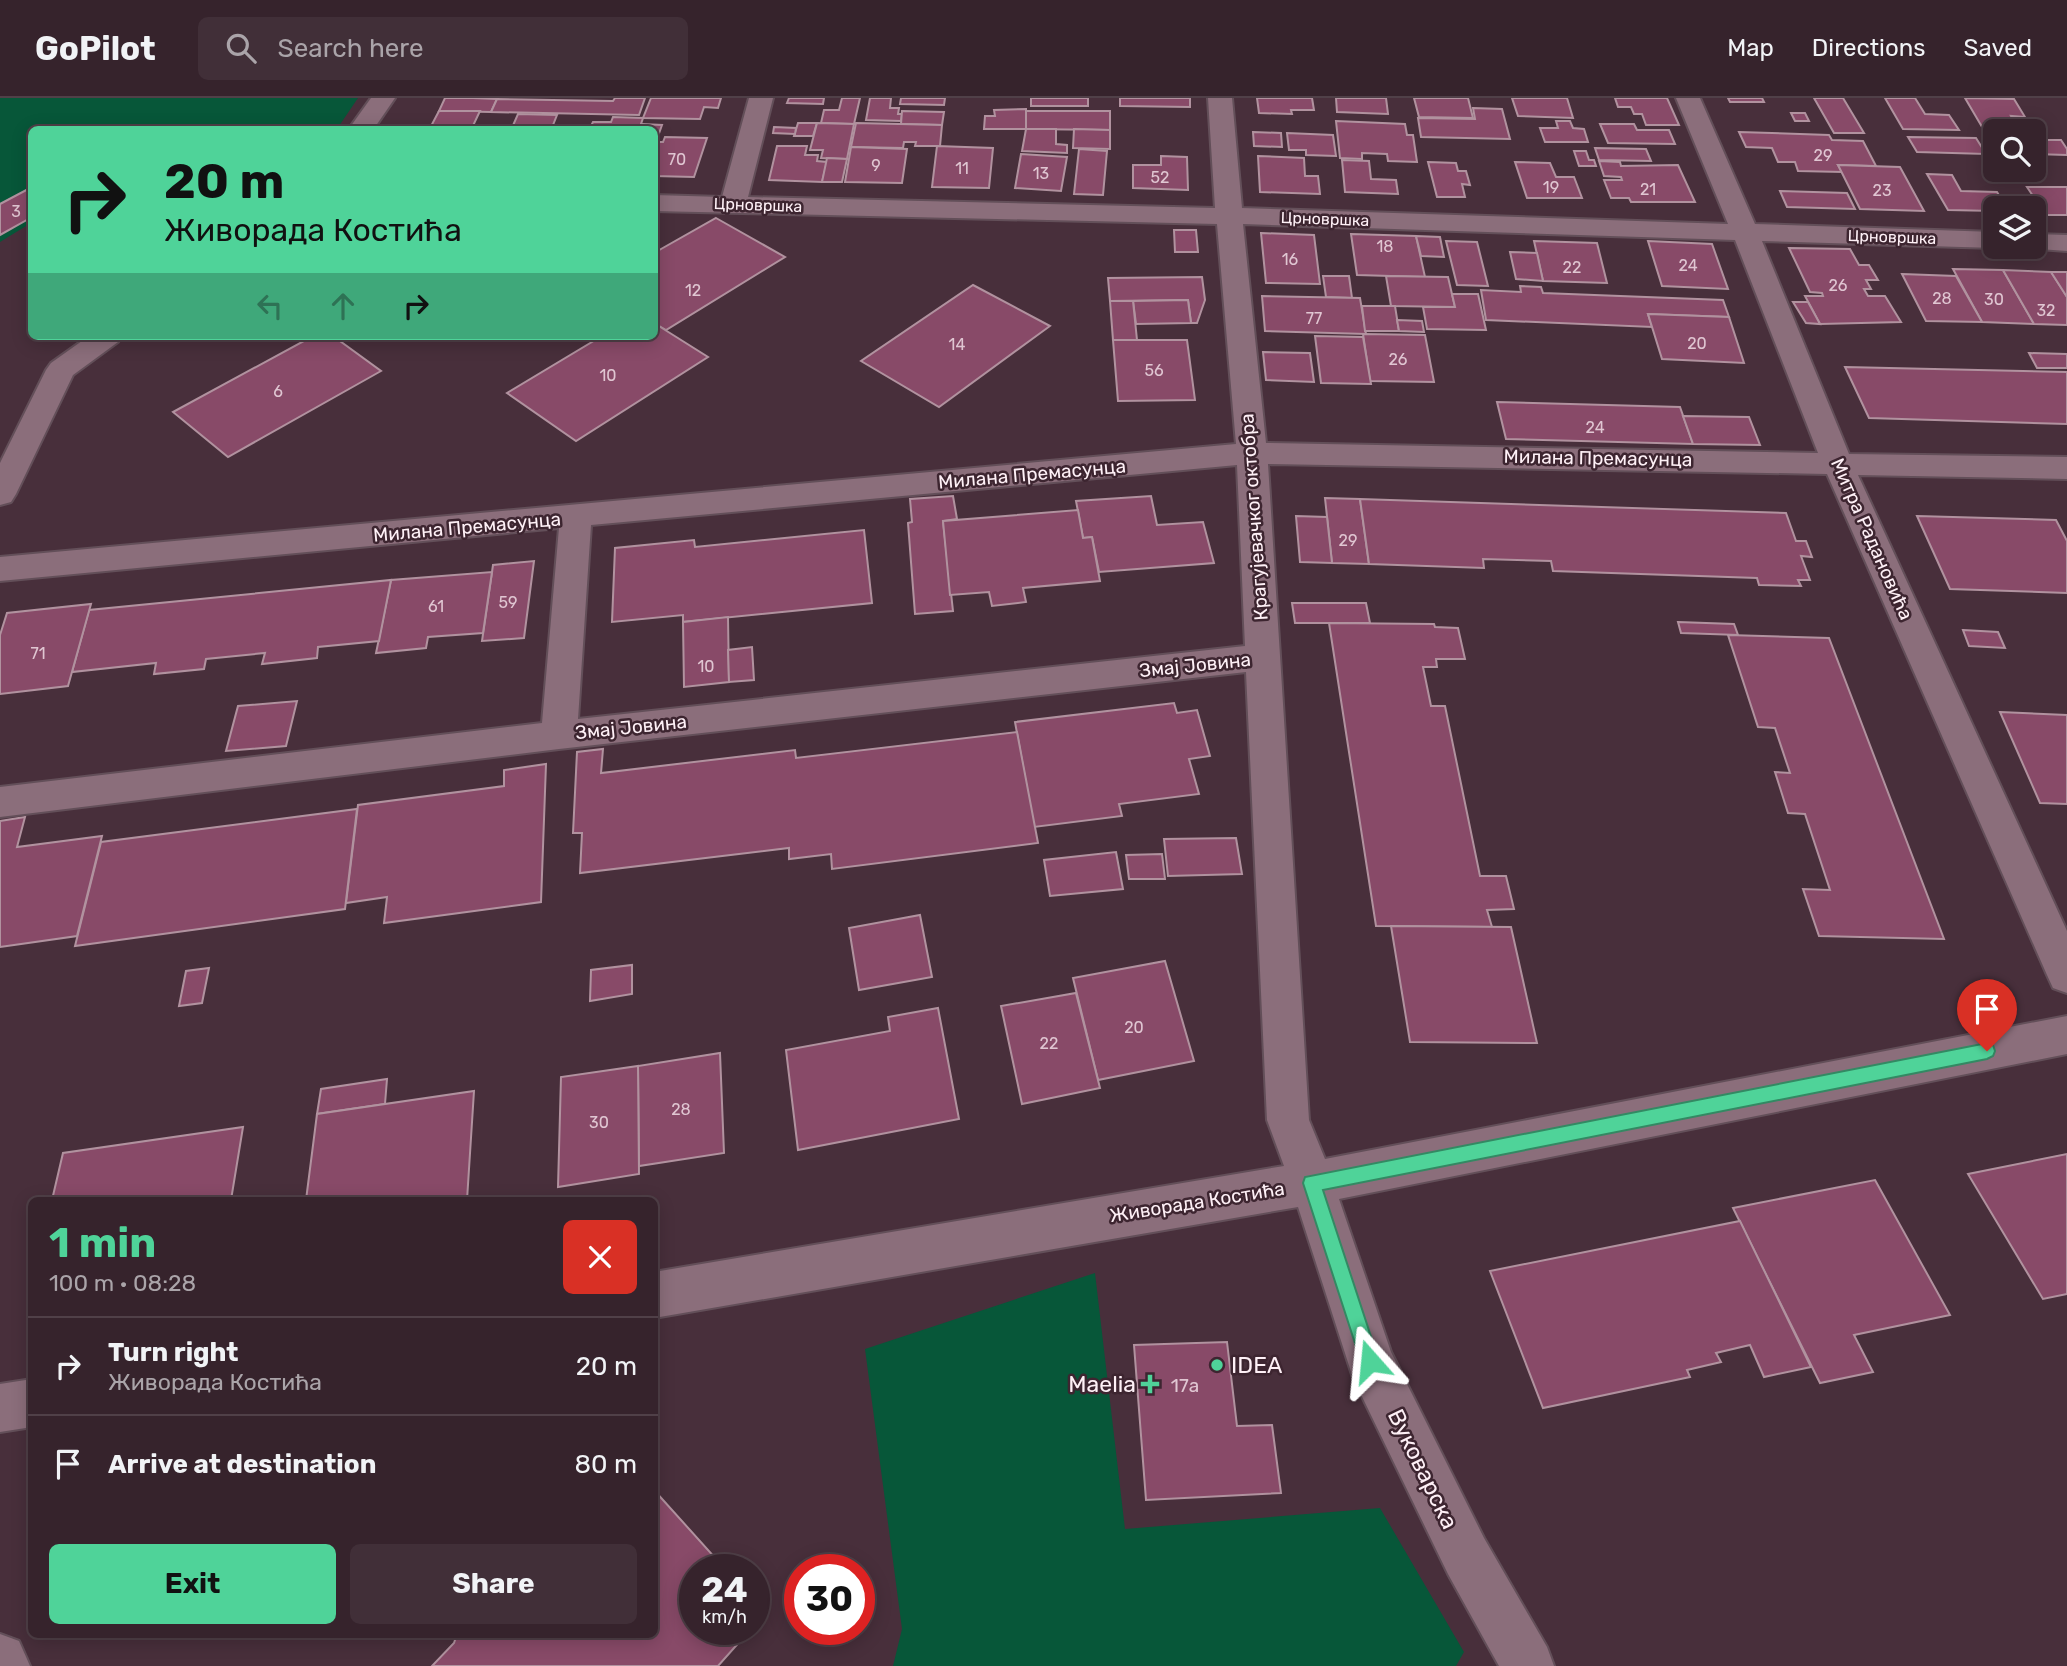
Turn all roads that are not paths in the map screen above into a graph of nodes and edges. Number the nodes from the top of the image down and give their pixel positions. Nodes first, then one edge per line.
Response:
1 (383, 98) edge
2 (761, 98) edge
3 (1220, 98) edge
4 (1688, 98) edge
5 (363, 126) edge
6 (658, 203) edge
7 (733, 203) junction
8 (1229, 216) junction
9 (1745, 232) junction
10 (1983, 240) edge
11 (2046, 242) edge
12 (2067, 243) edge
13 (102, 340) edge
14 (1252, 453) junction
15 (1837, 462) junction
16 (2067, 468) edge
17 (0, 495) edge
18 (576, 517) junction
19 (0, 569) edge
20 (1263, 657) junction
21 (559, 735) junction
22 (0, 802) edge
23 (2067, 975) edge
24 (2067, 1035) edge
25 (1312, 1183) junction
26 (658, 1294) edge
27 (28, 1404) edge
28 (0, 1408) edge
29 (0, 1660) edge
30 (4, 1666) edge
31 (1528, 1666) edge

1 - 5 street
2 - 7 street
3 - 8 street, Крагујевачког октобра
4 - 9 street, Митра Радановића
6 - 7 street, Црновршка
7 - 8 street, Црновршка
8 - 9 street, Црновршка
8 - 14 street, Крагујевачког октобра
9 - 10 street, Црновршка
9 - 15 street, Митра Радановића
11 - 12 street
13 - 17 street
14 - 15 street, Милана Премасунца
14 - 18 street, Милана Премасунца
14 - 20 street, Крагујевачког октобра
15 - 16 street, Милана Премасунца
15 - 23 street, Митра Радановића
18 - 19 street, Милана Премасунца
18 - 21 street
20 - 21 street, Змај Јовина
20 - 25 street, Крагујевачког октобра
21 - 22 street, Змај Јовина
24 - 25 street, Живорада Костића
25 - 26 street, Живорада Костића
25 - 31 street, Вуковарска
27 - 28 street
29 - 30 street

